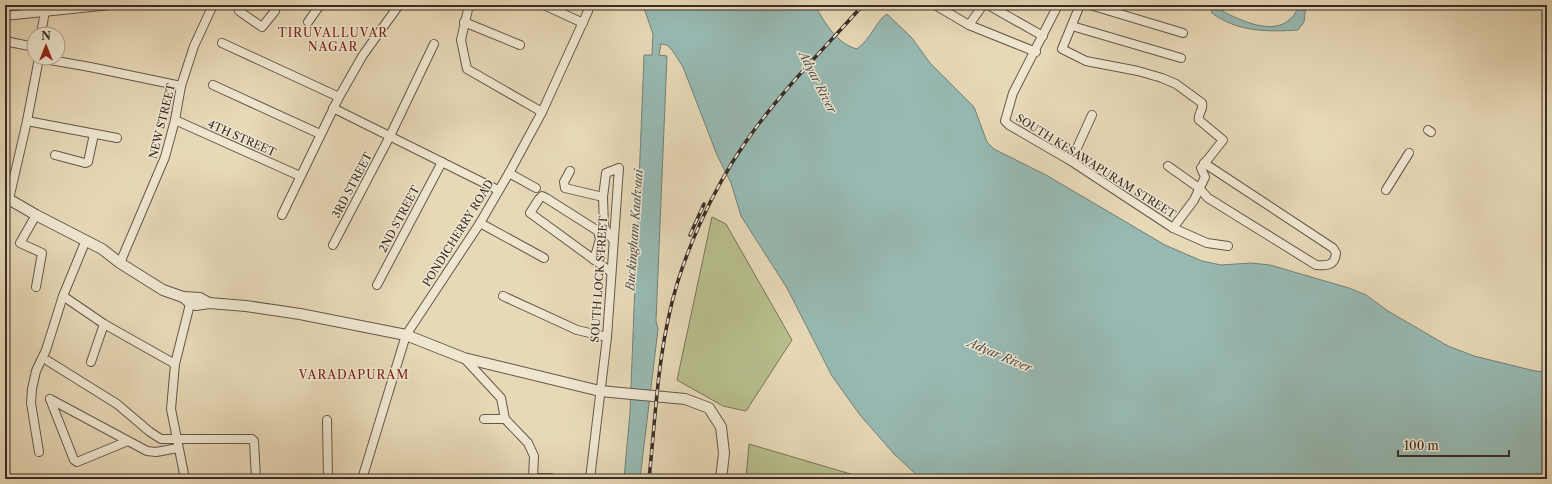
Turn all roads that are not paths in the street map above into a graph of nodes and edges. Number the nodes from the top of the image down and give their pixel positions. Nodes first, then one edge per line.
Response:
1 (110, 5) edge
2 (213, 5) edge
3 (238, 5) edge
4 (274, 5) edge
5 (320, 5) edge
6 (399, 5) edge
7 (469, 5) edge
8 (544, 5) edge
9 (588, 5) edge
10 (934, 5) edge
11 (983, 5) edge
12 (988, 5) edge
13 (1080, 5) edge
14 (1090, 5) edge
15 (1054, 7) edge
16 (45, 11) junction
17 (5, 16) edge
18 (308, 22) dead end
19 (464, 22) junction
20 (583, 23) junction
21 (969, 25) junction
22 (42, 26) edge
23 (1072, 26) junction
24 (1183, 33) dead end
25 (1043, 36) junction
26 (5, 42) edge
27 (222, 43) dead end
28 (434, 44) dead end
29 (520, 45) dead end
30 (26, 46) edge
31 (1036, 52) junction
32 (1181, 58) dead end
33 (66, 63) edge
34 (38, 66) edge
35 (213, 85) dead end
36 (181, 86) junction
37 (339, 97) junction
38 (333, 108) junction
39 (542, 112) junction
40 (1092, 115) dead end
41 (175, 120) junction
42 (27, 122) junction
43 (94, 134) junction
44 (320, 134) junction
45 (390, 136) junction
46 (117, 138) dead end
47 (1409, 153) dead end
48 (55, 155) dead end
49 (1071, 161) junction
50 (442, 162) junction
51 (1204, 164) junction
52 (1168, 166) dead end
53 (570, 171) dead end
54 (511, 174) junction
55 (300, 176) junction
56 (536, 188) dead end
57 (1199, 188) junction
58 (498, 190) junction
59 (1386, 190) dead end
60 (603, 197) junction
61 (7, 198) edge
62 (36, 215) junction
63 (282, 215) dead end
64 (480, 223) junction
65 (1173, 228) junction
66 (86, 240) junction
67 (613, 240) junction
68 (333, 245) dead end
69 (1228, 246) dead end
70 (544, 258) dead end
71 (594, 260) junction
72 (120, 263) junction
73 (611, 272) junction
74 (376, 285) dead end
75 (36, 287) dead end
76 (63, 296) junction
77 (503, 296) dead end
78 (187, 300) junction
79 (104, 324) junction
80 (406, 335) junction
81 (607, 338) junction
82 (464, 358) junction
83 (48, 361) dead end
84 (91, 362) dead end
85 (175, 364) junction
86 (600, 391) junction
87 (484, 419) dead end
88 (505, 419) junction
89 (327, 420) dead end
90 (128, 440) junction
91 (177, 444) junction
92 (39, 452) dead end
93 (533, 478) edge
94 (550, 478) edge
95 (185, 479) edge
96 (256, 479) edge
97 (328, 479) edge
98 (362, 479) edge
99 (590, 479) edge
100 (721, 479) edge

1 - 16 street
2 - 36 street, NEW STREET
3 - 4 street
5 - 18 street
6 - 37 street
7 - 19 street
8 - 20 street
9 - 20 street, PONDICHERRY ROAD
10 - 21 street
11 - 21 street
12 - 25 street
13 - 23 street
14 - 24 street
15 - 25 street, SOUTH KESAWAPURAM STREET
16 - 17 street
16 - 22 street
19 - 29 street
19 - 39 street
20 - 39 street, PONDICHERRY ROAD
21 - 31 street
23 - 32 street
23 - 51 street
25 - 31 street, SOUTH KESAWAPURAM STREET
26 - 30 street
27 - 37 street
28 - 45 street
31 - 49 street, SOUTH KESAWAPURAM STREET
33 - 36 street
34 - 42 street
35 - 44 street
36 - 41 street, NEW STREET
37 - 38 street
38 - 44 street
38 - 45 street
39 - 54 street, PONDICHERRY ROAD
40 - 49 street
41 - 55 street, 4TH STREET
41 - 72 street, NEW STREET
42 - 43 street
42 - 61 street
43 - 46 street
43 - 48 street
44 - 55 street
45 - 50 street
45 - 68 street, 3RD STREET
47 - 59 street
49 - 65 street, SOUTH KESAWAPURAM STREET
50 - 58 street
50 - 74 street, 2ND STREET
51 - 57 street
51 - 57 street
52 - 57 street
53 - 60 street
54 - 56 street
54 - 58 street, PONDICHERRY ROAD
55 - 63 street
57 - 65 street
58 - 64 street, PONDICHERRY ROAD
60 - 67 street
60 - 67 street, SOUTH LOCK STREET
61 - 62 street
62 - 66 street
62 - 75 street
64 - 70 street
64 - 80 street, PONDICHERRY ROAD
65 - 69 street, SOUTH KESAWAPURAM STREET
66 - 72 street
66 - 76 street
67 - 73 street, SOUTH LOCK STREET
71 - 71 street
71 - 73 street
72 - 78 street
73 - 81 street, SOUTH LOCK STREET
76 - 79 street
76 - 92 street
77 - 81 street
78 - 80 street
78 - 85 street
79 - 84 street
79 - 85 street
80 - 82 street
80 - 98 street, PONDICHERRY ROAD
81 - 86 street, SOUTH LOCK STREET
82 - 86 street
82 - 88 street
83 - 91 street
85 - 91 street
86 - 99 street, SOUTH LOCK STREET
86 - 100 street
87 - 88 street
88 - 93 street
89 - 97 street
90 - 90 street
90 - 91 street
91 - 95 street
91 - 96 street
93 - 94 street

